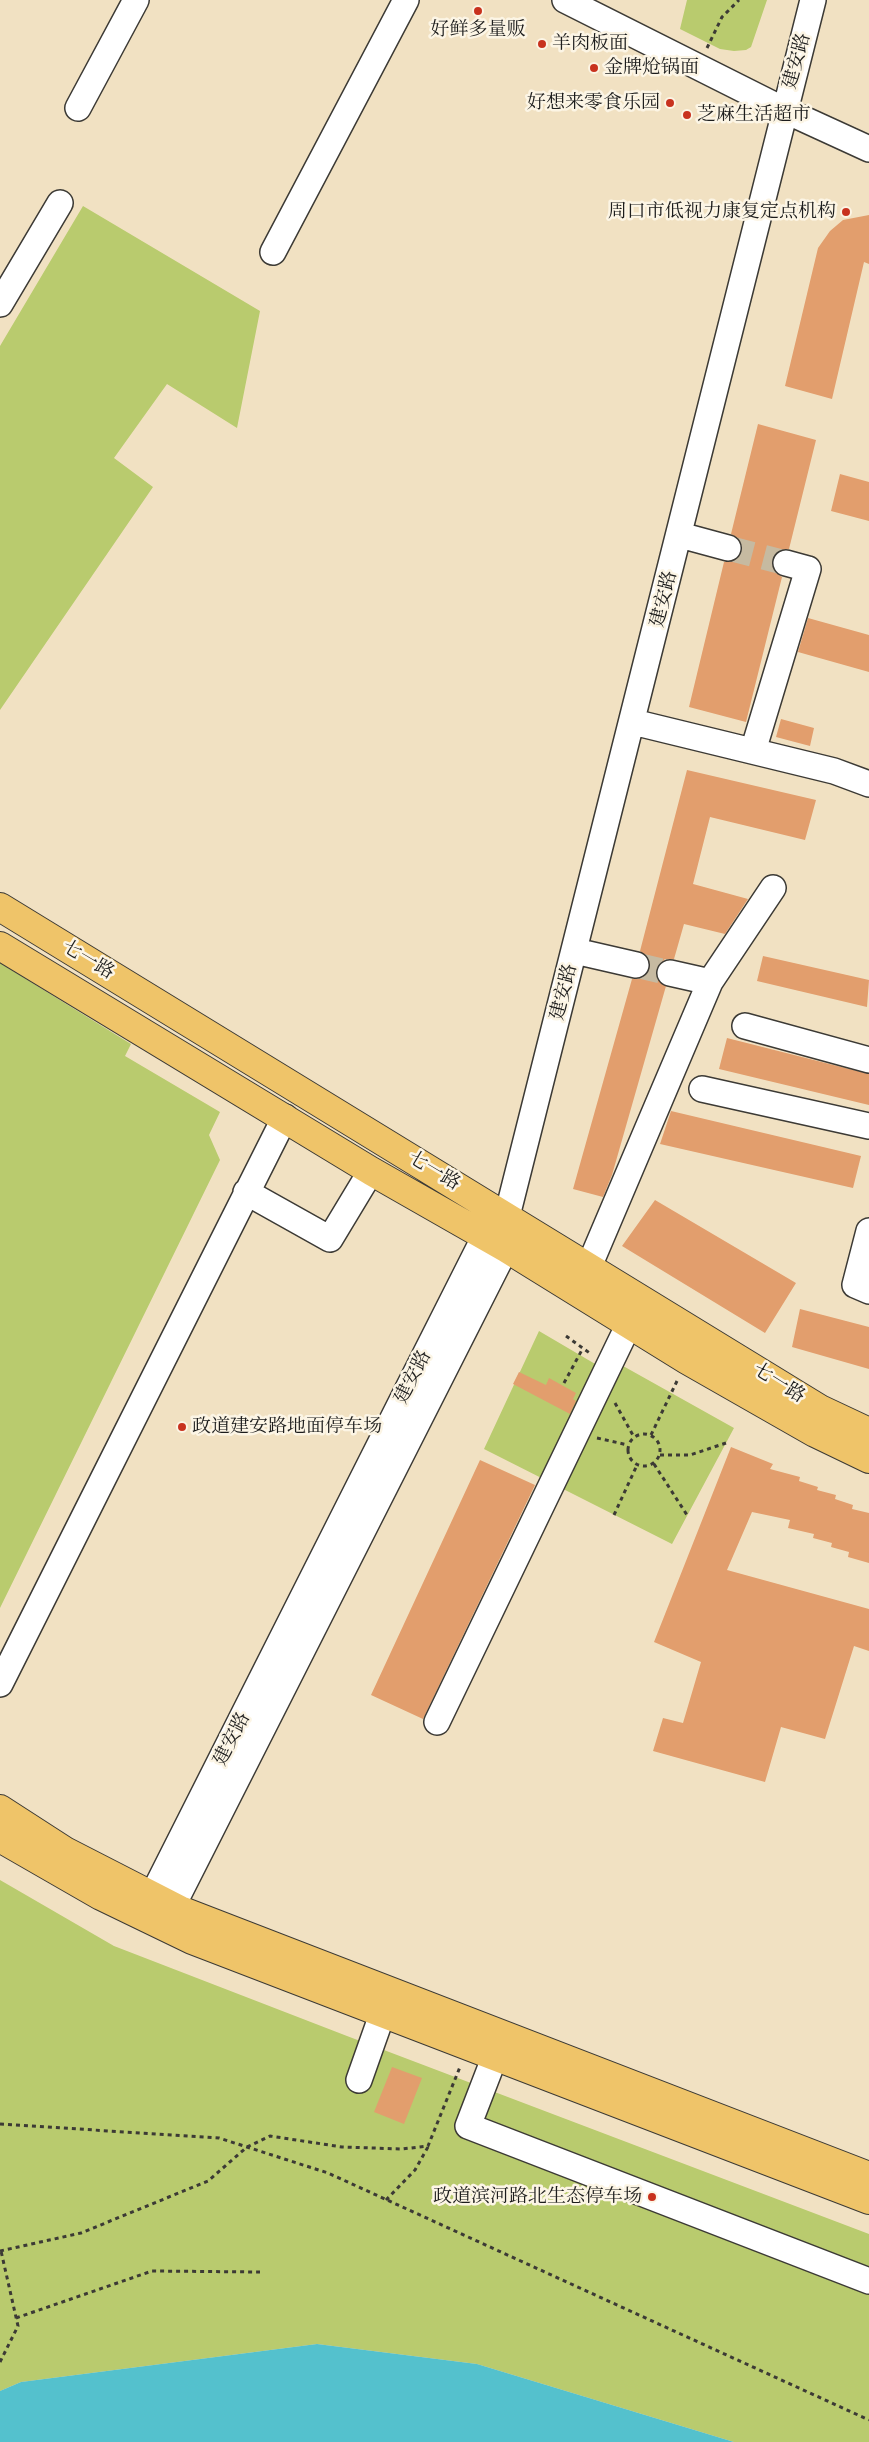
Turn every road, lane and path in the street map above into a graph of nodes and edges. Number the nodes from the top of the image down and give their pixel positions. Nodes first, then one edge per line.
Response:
1 (136, 0) edge
2 (406, 0) edge
3 (565, 0) edge
4 (739, 0) edge
5 (813, 0) edge
6 (699, 67) junction
7 (78, 108) dead end
8 (784, 110) junction
9 (869, 149) edge
10 (60, 203) dead end
11 (273, 252) dead end
12 (0, 304) edge
13 (680, 535) junction
14 (728, 548) tunnel mouth
15 (786, 564) tunnel mouth
16 (633, 722) junction
17 (753, 751) junction
18 (869, 784) edge
19 (773, 888) dead end
20 (0, 907) edge
21 (0, 946) edge
22 (574, 951) junction
23 (636, 965) tunnel mouth
24 (670, 973) tunnel mouth
25 (710, 982) junction
26 (745, 1026) dead end
27 (869, 1060) edge
28 (702, 1088) dead end
29 (284, 1117) junction
30 (869, 1126) edge
31 (371, 1171) junction
32 (246, 1192) junction
33 (508, 1216) junction
34 (869, 1231) edge
35 (495, 1242) junction
36 (590, 1264) dead end
37 (869, 1291) edge
38 (629, 1324) junction
39 (566, 1336) dead end
40 (582, 1348) junction
41 (687, 1360) junction
42 (609, 1365) junction
43 (564, 1383) dead end
44 (869, 1432) edge
45 (651, 1435) junction
46 (634, 1437) junction
47 (573, 1442) junction
48 (726, 1443) dead end
49 (628, 1445) junction
50 (660, 1455) junction
51 (869, 1459) edge
52 (654, 1464) junction
53 (637, 1465) junction
54 (614, 1515) dead end
55 (687, 1515) dead end
56 (0, 1684) edge
57 (437, 1722) dead end
58 (0, 1809) edge
59 (0, 1838) edge
60 (157, 1911) junction
61 (383, 2012) junction
62 (469, 2045) junction
63 (495, 2056) junction
64 (359, 2080) dead end
65 (0, 2124) edge
66 (428, 2146) junction
67 (247, 2147) junction
68 (869, 2176) edge
69 (386, 2200) junction
70 (869, 2200) edge
71 (0, 2251) edge
72 (260, 2272) dead end
73 (869, 2280) edge
74 (16, 2318) junction
75 (0, 2362) edge
76 (869, 2420) edge

1 - 7 street
2 - 11 street
3 - 6 street
4 - 6 path
5 - 8 street, 建安路
6 - 8 street
8 - 9 street
8 - 13 street, 建安路
10 - 12 street
13 - 14 street
13 - 16 street, 建安路
15 - 17 street
16 - 17 street
16 - 22 street, 建安路
17 - 18 street
19 - 25 street
20 - 33 main road, 七一路
21 - 29 main road, 七一路
22 - 23 street
22 - 33 street, 建安路
24 - 25 street
25 - 36 street
26 - 27 street
28 - 30 street
29 - 31 main road, 七一路
29 - 32 street
31 - 32 street
31 - 35 main road, 七一路
32 - 56 street
33 - 35 street, 建安路
33 - 44 main road, 七一路
34 - 37 street
35 - 38 main road, 七一路
35 - 60 street, 建安路
38 - 41 main road, 七一路
38 - 42 street
39 - 40 path
40 - 42 path
40 - 43 path
41 - 45 path
41 - 51 main road, 七一路
42 - 46 path
42 - 47 street
45 - 46 path
45 - 50 path
46 - 49 path
47 - 49 path
47 - 57 street
48 - 50 path
49 - 53 path
50 - 52 path
52 - 53 path
52 - 55 path
53 - 54 path
58 - 60 main road
59 - 60 main road
60 - 61 main road
60 - 68 main road
61 - 62 main road
61 - 64 street
62 - 63 main road
62 - 66 path
63 - 70 main road
63 - 73 street
65 - 67 path
66 - 67 path
66 - 69 path
67 - 69 path
67 - 71 path
69 - 76 path
71 - 74 path
72 - 74 path
74 - 75 path

